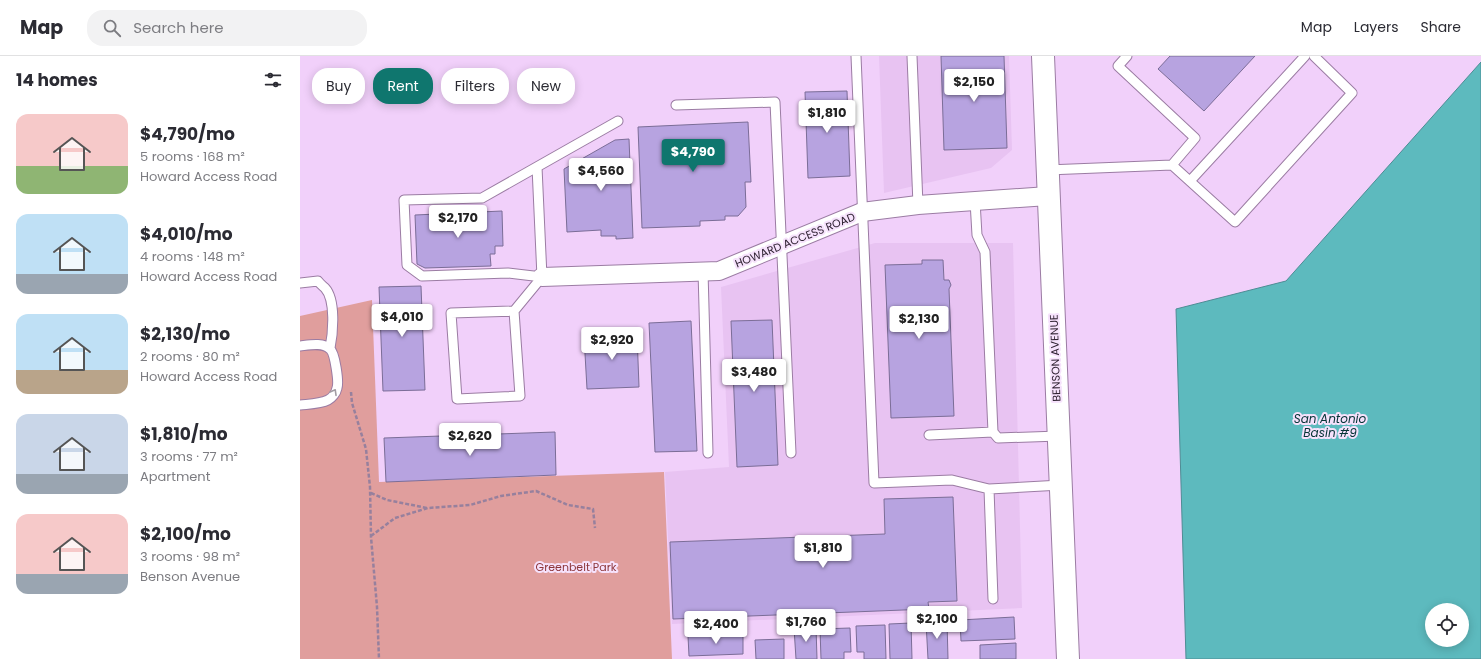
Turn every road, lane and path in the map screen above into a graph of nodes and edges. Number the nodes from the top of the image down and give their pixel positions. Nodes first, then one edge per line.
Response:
1 (856, 56) edge
2 (912, 56) edge
3 (1043, 56) edge
4 (1127, 56) edge
5 (1305, 56) edge
6 (1314, 56) edge
7 (676, 105) dead end
8 (618, 121) dead end
9 (1172, 165) junction
10 (536, 168) junction
11 (1047, 170) junction
12 (1190, 181) junction
13 (1048, 196) junction
14 (975, 201) junction
15 (918, 205) junction
16 (862, 212) junction
17 (782, 245) junction
18 (703, 272) junction
19 (542, 277) junction
20 (300, 283) edge
21 (514, 311) junction
22 (300, 346) edge
23 (330, 348) junction
24 (350, 388) dead end
25 (300, 405) edge
26 (993, 432) junction
27 (929, 435) dead end
28 (1059, 436) junction
29 (708, 453) dead end
30 (791, 453) dead end
31 (1061, 486) junction
32 (989, 489) junction
33 (370, 492) junction
34 (428, 508) junction
35 (595, 528) dead end
36 (371, 537) junction
37 (993, 599) dead end
38 (379, 659) edge
39 (1068, 659) edge

1 - 16 lane
2 - 15 lane
3 - 11 main road, BENSON AVENUE
4 - 9 lane
5 - 12 lane
6 - 12 lane
7 - 17 lane
8 - 10 lane
9 - 11 lane
9 - 12 lane
10 - 19 lane
10 - 19 lane
11 - 13 main road, BENSON AVENUE
13 - 14 street, HOWARD ACCESS ROAD
13 - 28 main road, BENSON AVENUE
14 - 15 street, HOWARD ACCESS ROAD
14 - 26 lane
15 - 16 street, HOWARD ACCESS ROAD
16 - 17 street, HOWARD ACCESS ROAD
16 - 32 lane
17 - 18 street, HOWARD ACCESS ROAD
17 - 30 lane
18 - 19 street, HOWARD ACCESS ROAD
18 - 29 lane
19 - 21 lane
20 - 23 lane
21 - 21 lane
22 - 23 lane
25 -> 23 lane
24 - 33 path
26 - 27 lane
26 - 28 lane
28 - 31 main road, BENSON AVENUE
31 - 32 lane
31 - 39 main road, BENSON AVENUE
32 - 37 lane
33 - 34 path
33 - 36 path
34 - 35 path
34 - 36 path
36 - 38 path

